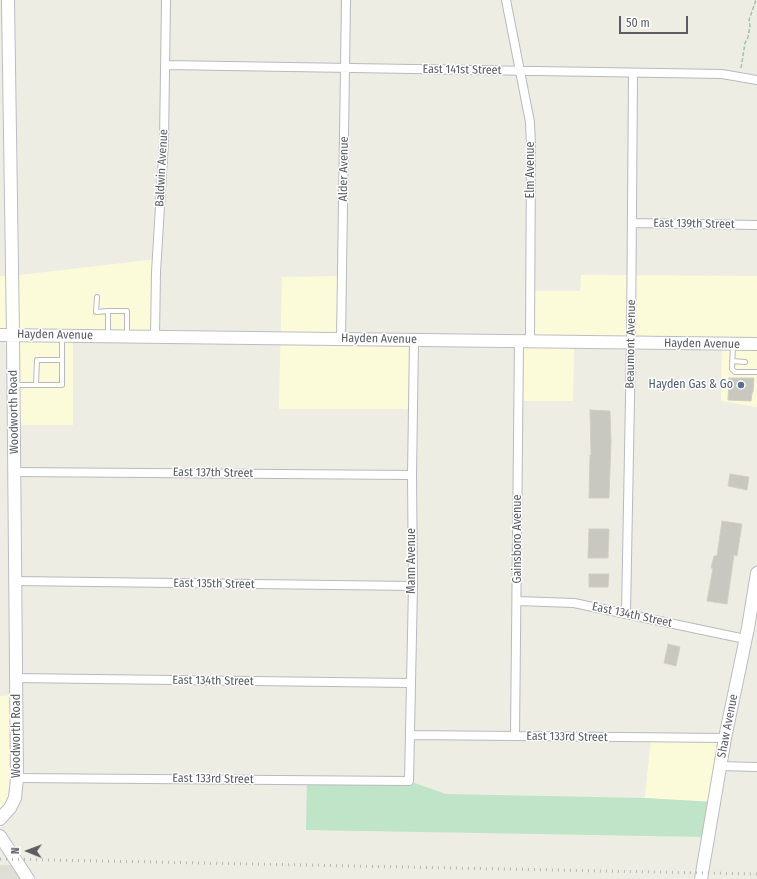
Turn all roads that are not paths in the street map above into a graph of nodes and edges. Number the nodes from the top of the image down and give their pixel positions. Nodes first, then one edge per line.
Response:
1 (8, 0) edge
2 (166, 0) edge
3 (346, 0) edge
4 (506, 0) edge
5 (166, 66) junction
6 (345, 69) junction
7 (520, 71) junction
8 (633, 73) junction
9 (757, 80) edge
10 (632, 223) junction
11 (757, 225) edge
12 (97, 297) dead end
13 (108, 311) junction
14 (0, 335) edge
15 (13, 335) junction
16 (62, 336) junction
17 (108, 336) junction
18 (127, 336) junction
19 (156, 337) junction
20 (341, 339) junction
21 (414, 340) junction
22 (525, 342) junction
23 (631, 343) junction
24 (733, 344) junction
25 (757, 344) edge
26 (62, 360) junction
27 (732, 361) junction
28 (745, 362) dead end
29 (757, 372) edge
30 (14, 385) junction
31 (36, 385) junction
32 (14, 472) junction
33 (412, 475) junction
34 (757, 573) edge
35 (15, 581) junction
36 (413, 586) junction
37 (517, 601) junction
38 (626, 614) junction
39 (750, 632) edge
40 (16, 678) junction
41 (410, 683) junction
42 (410, 735) junction
43 (515, 736) junction
44 (725, 738) junction
45 (720, 766) junction
46 (757, 767) edge
47 (17, 778) junction
48 (409, 781) joint
49 (0, 819) edge
50 (0, 836) edge
51 (28, 879) edge
52 (701, 879) edge

1 - 15 street, Woodworth Road
2 - 5 street, Baldwin Avenue
3 - 6 street, Alder Avenue
4 - 7 street, Elm Avenue
5 - 6 street, East 141st Street
5 - 19 street, Baldwin Avenue
6 - 7 street, East 141st Street
6 - 20 street, Alder Avenue
7 - 8 street, East 141st Street
7 - 22 street, Elm Avenue
8 - 9 street, East 141st Street
8 - 10 street, Beaumont Avenue
10 - 11 street, East 139th Street
10 - 23 street, Beaumont Avenue
12 - 13 lane
13 - 17 lane
13 - 18 lane
14 - 15 street, Hayden Avenue
15 - 16 street, Hayden Avenue
15 - 30 street, Woodworth Road
16 - 17 street, Hayden Avenue
16 - 26 lane
17 - 18 street, Hayden Avenue
18 - 19 street, Hayden Avenue
19 - 20 street, Hayden Avenue
20 - 21 street, Hayden Avenue
21 - 22 street, Hayden Avenue
21 - 33 street, Mann Avenue
22 - 23 street, Hayden Avenue
22 - 37 street, Gainsboro Avenue
23 - 24 street, Hayden Avenue
23 - 38 street, Beaumont Avenue
24 - 25 street, Hayden Avenue
24 - 27 lane
26 - 31 lane
26 - 31 lane
27 - 28 lane
27 - 29 lane
30 - 31 lane
30 - 32 street, Woodworth Road
32 - 33 street, East 137th Street
32 - 35 street, Woodworth Road
33 - 36 street, Mann Avenue
34 - 39 street, Shaw Avenue
35 - 36 street, East 135th Street
35 - 40 street, Woodworth Road
36 - 41 street, Mann Avenue
37 - 38 street, East 134th Street
37 - 43 street, Gainsboro Avenue
38 - 39 street, East 134th Street
39 - 44 street, Shaw Avenue
40 - 41 street, East 134th Street
40 - 47 street, Woodworth Road
41 - 42 street, Mann Avenue
42 - 43 street, East 133rd Street
42 - 48 street, Mann Avenue
43 - 44 street, East 133rd Street
44 - 45 street, Shaw Avenue
45 - 46 street
45 - 52 street, Shaw Avenue
47 - 48 street, East 133rd Street
47 - 49 street, Woodworth Road
50 - 51 street

